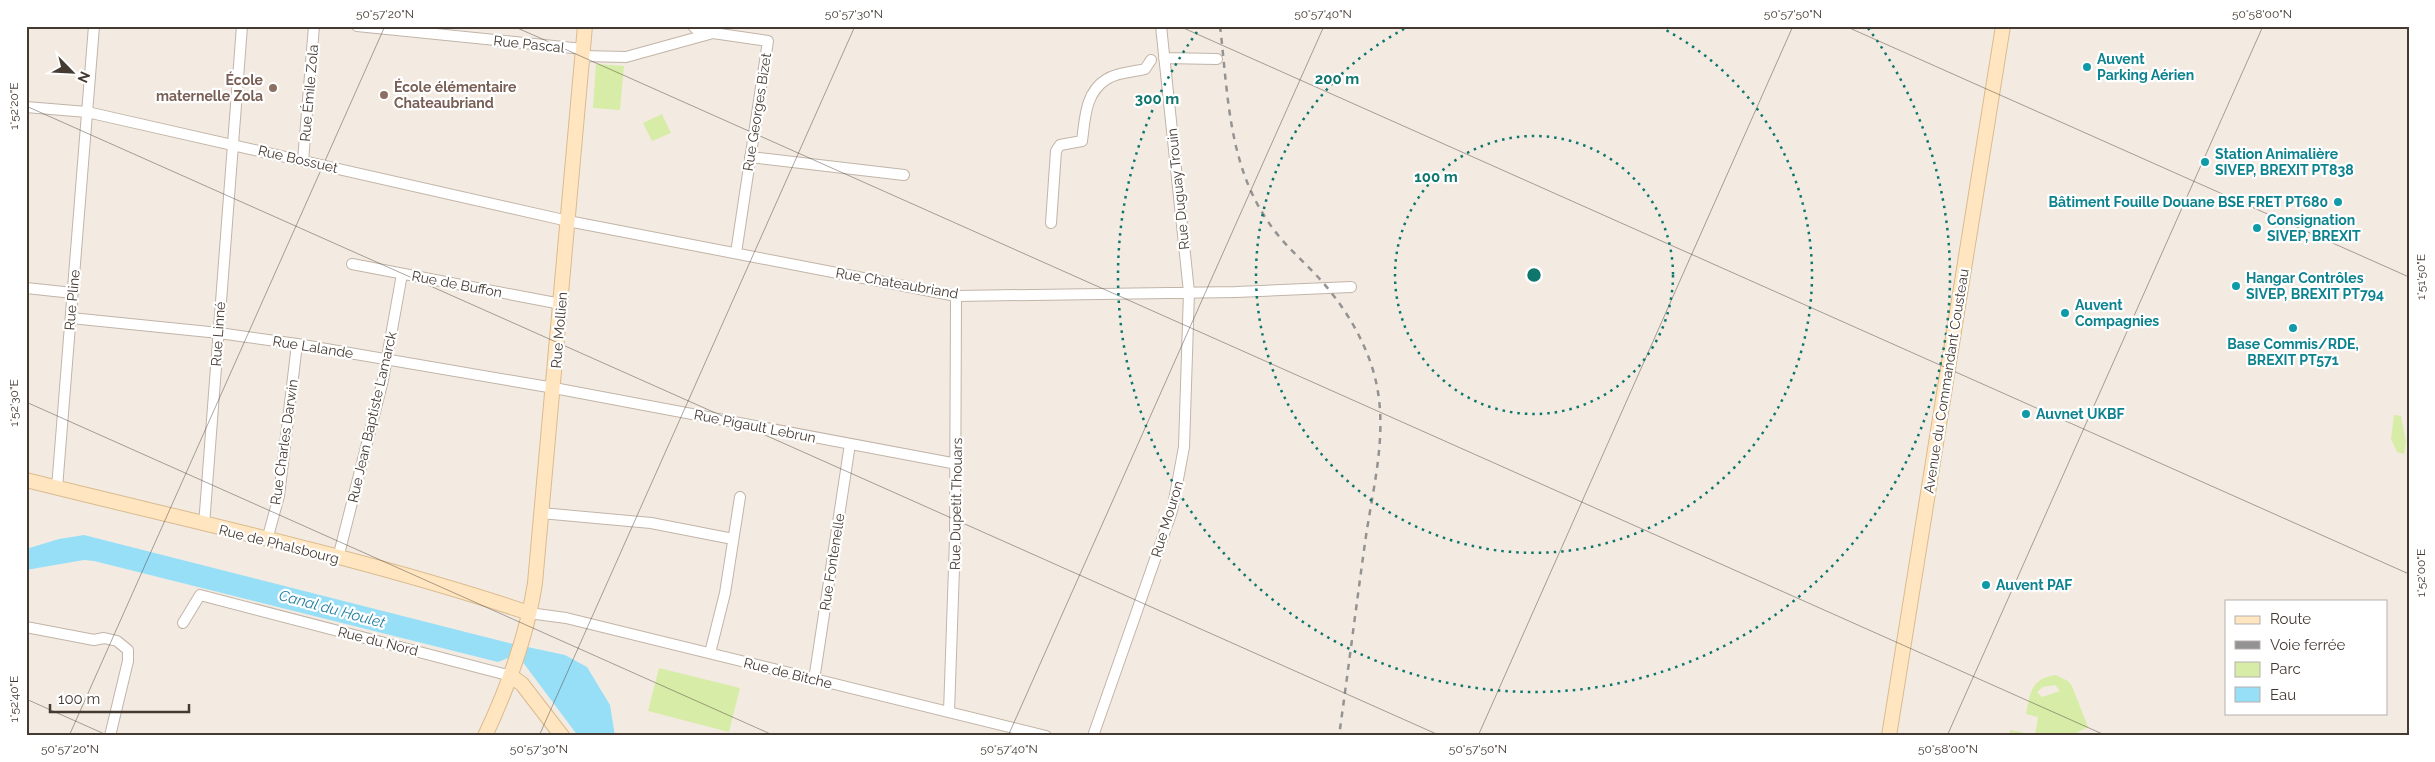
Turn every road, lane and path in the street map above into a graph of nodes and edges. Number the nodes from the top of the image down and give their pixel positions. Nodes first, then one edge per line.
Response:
1 (94, 26) edge
2 (242, 26) edge
3 (314, 26) edge
4 (357, 26) edge
5 (585, 26) edge
6 (693, 26) edge
7 (1161, 26) edge
8 (2003, 26) edge
9 (710, 29) edge
10 (582, 53) junction
11 (1164, 58) junction
12 (1150, 60) dead end
13 (1217, 60) dead end
14 (26, 108) edge
15 (87, 112) junction
16 (233, 144) junction
17 (750, 157) junction
18 (303, 161) junction
19 (904, 175) dead end
20 (568, 221) junction
21 (1051, 223) dead end
22 (736, 253) junction
23 (352, 264) dead end
24 (402, 274) junction
25 (1351, 287) dead end
26 (26, 288) edge
27 (1189, 292) junction
28 (72, 293) junction
29 (956, 296) junction
30 (561, 304) junction
31 (71, 318) junction
32 (219, 333) junction
33 (297, 344) junction
34 (388, 359) junction
35 (554, 388) junction
36 (850, 444) junction
37 (956, 464) junction
38 (26, 480) edge
39 (57, 488) junction
40 (740, 497) dead end
41 (542, 513) junction
42 (204, 525) junction
43 (733, 539) junction
44 (267, 540) junction
45 (338, 558) junction
46 (529, 613) junction
47 (184, 623) dead end
48 (26, 627) edge
49 (710, 653) junction
50 (511, 676) junction
51 (814, 680) junction
52 (949, 712) junction
53 (110, 736) edge
54 (485, 736) edge
55 (562, 736) edge
56 (1046, 736) edge
57 (1093, 736) edge
58 (1889, 736) edge

1 - 15 street, Rue Pline
2 - 16 street, Rue Linné
3 - 18 street, Rue Émile Zola
4 - 10 street, Rue Pascal
5 - 10 street, Rue Mollien
6 - 9 street
7 - 11 street, Rue Duguay Trouin
8 - 58 street, Avenue du Commandant Cousteau
9 - 10 street, Rue Georges Bizet
9 - 17 street, Rue Georges Bizet
10 - 20 street, Rue Mollien
11 - 13 street
11 - 27 street, Rue Duguay Trouin
12 - 21 street
14 - 15 street, Rue Bossuet
15 - 16 street, Rue Bossuet
15 - 28 street, Rue Pline
16 - 18 street, Rue Bossuet
16 - 32 street, Rue Linné
17 - 19 street
17 - 22 street, Rue Georges Bizet
18 - 20 street, Rue Bossuet
20 - 22 street, Rue Chateaubriand
20 - 30 street, Rue Mollien
22 - 29 street, Rue Chateaubriand
23 - 24 street, Rue de Buffon
24 - 30 street, Rue de Buffon
24 - 34 street, Rue Jean Baptiste Lamarck
25 - 27 street, Rue Chateaubriand
26 - 28 street
27 - 29 street, Rue Chateaubriand
27 - 57 street, Rue Mouron
28 - 31 street, Rue Pline
29 - 37 street, Rue Dupetit Thouars
30 - 35 street, Rue Mollien
31 - 32 street, Rue Lalande
31 - 39 street, Rue Pline
32 - 33 street, Rue Lalande
32 - 42 street, Rue Linné
33 - 34 street, Rue Lalande
33 - 44 street, Rue Charles Darwin
34 - 35 street, Rue Lalande
34 - 45 street, Rue Jean Baptiste Lamarck
35 - 36 street, Rue Pigault Lebrun
35 - 41 street, Rue Mollien
36 - 37 street, Rue Pigault Lebrun
36 - 51 street, Rue Fontenelle
37 - 52 street, Rue Dupetit Thouars
38 - 39 street, Rue de Phalsbourg
39 - 42 street, Rue de Phalsbourg
40 - 43 street
41 - 43 street
41 - 46 street, Rue Mollien
42 - 44 street, Rue de Phalsbourg
43 - 49 street
44 - 45 street, Rue de Phalsbourg
45 - 46 street, Rue de Phalsbourg
46 - 49 street, Rue de Bitche
46 - 50 street, Rue Mollien
47 - 50 street, Rue du Nord
48 - 53 street
49 - 51 street, Rue de Bitche
50 - 54 street, Rue Mollien
50 - 55 street, Rue du Nord
51 - 52 street, Rue de Bitche
52 - 56 street, Rue de Bitche

